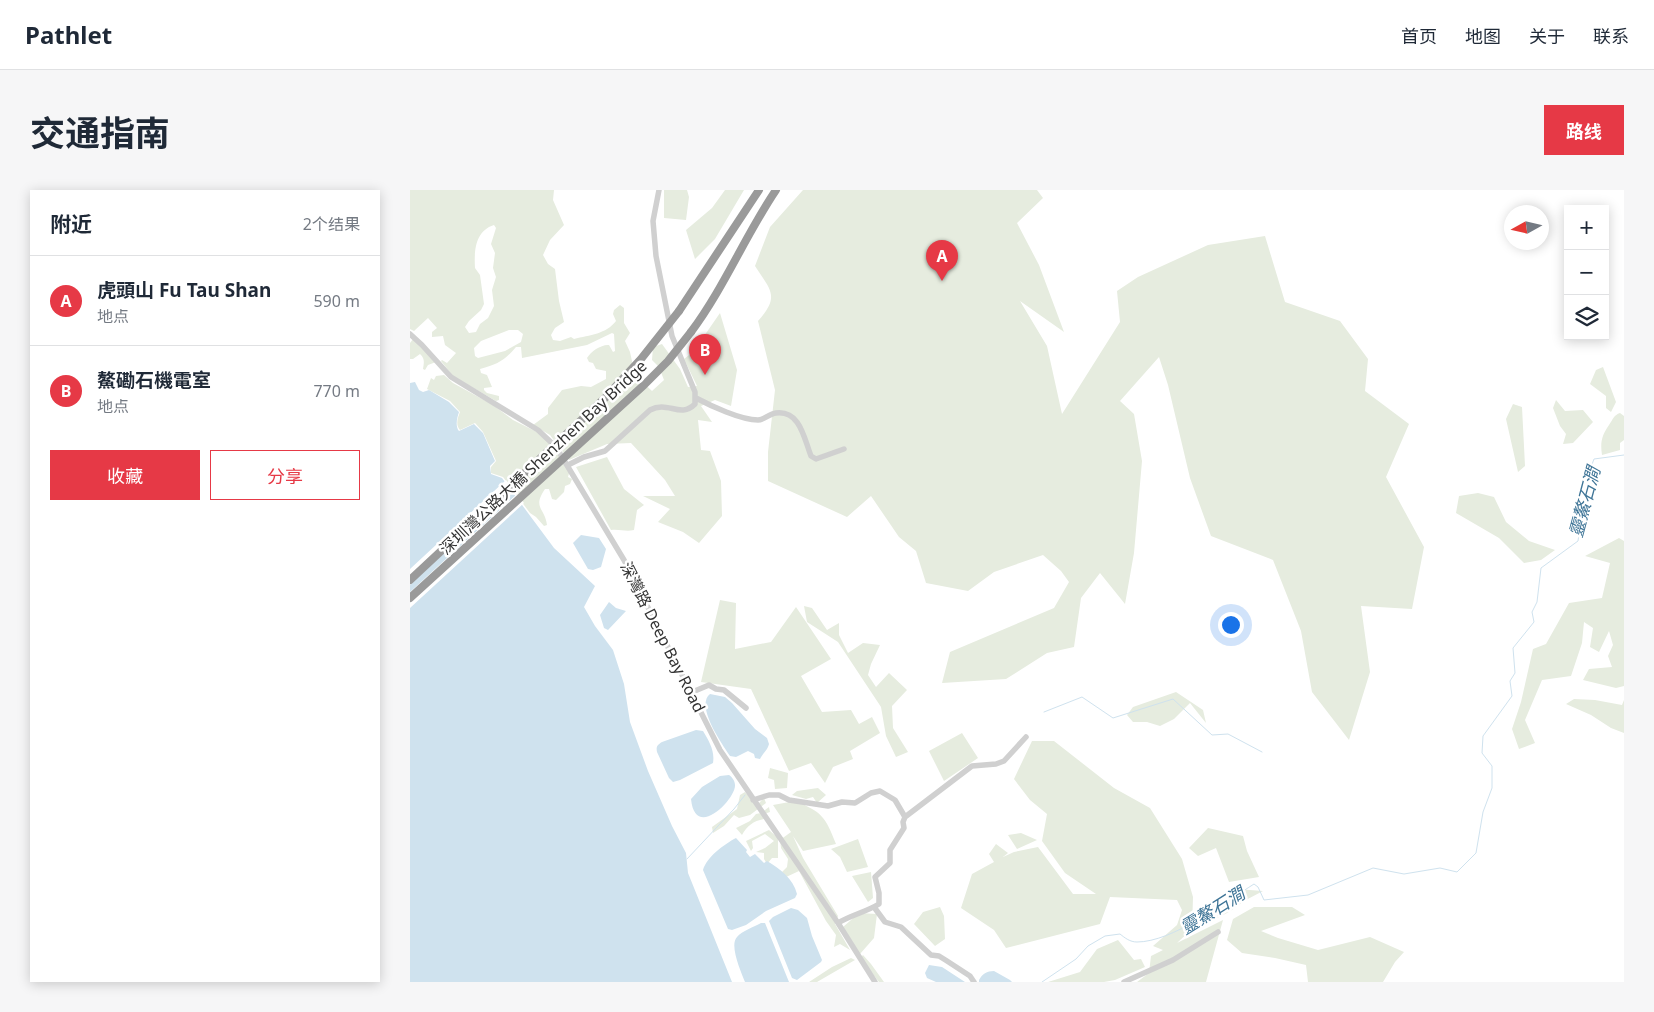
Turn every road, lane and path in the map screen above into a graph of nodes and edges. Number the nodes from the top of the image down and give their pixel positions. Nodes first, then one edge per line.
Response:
1 (659, 190) edge
2 (759, 190) edge
3 (776, 190) edge
4 (410, 335) edge
5 (696, 398) junction
6 (844, 449) dead end
7 (568, 465) junction
8 (410, 580) edge
9 (410, 598) edge
10 (690, 693) junction
11 (746, 708) dead end
12 (1026, 737) dead end
13 (753, 800) junction
14 (905, 817) junction
15 (874, 908) junction
16 (838, 923) junction
17 (1218, 932) dead end
18 (874, 982) edge
19 (974, 982) edge
20 (1124, 982) edge

1 - 5 street
2 - 8 highway, 深圳灣公路大橋 Shenzhen Bay Bridge, bridge
3 - 9 highway, 深圳灣公路大橋 Shenzhen Bay Bridge, bridge
4 - 7 street, 深灣路 Deep Bay Road
5 - 6 street
5 - 7 street
7 - 10 street, 深灣路 Deep Bay Road
10 - 11 street
10 - 13 street, 深灣路 Deep Bay Road
12 - 14 street
13 - 14 street
13 - 16 street, 深灣路 Deep Bay Road
14 - 15 street
15 - 16 street
15 - 19 street
16 - 18 street, 深灣路 Deep Bay Road
17 - 20 street

